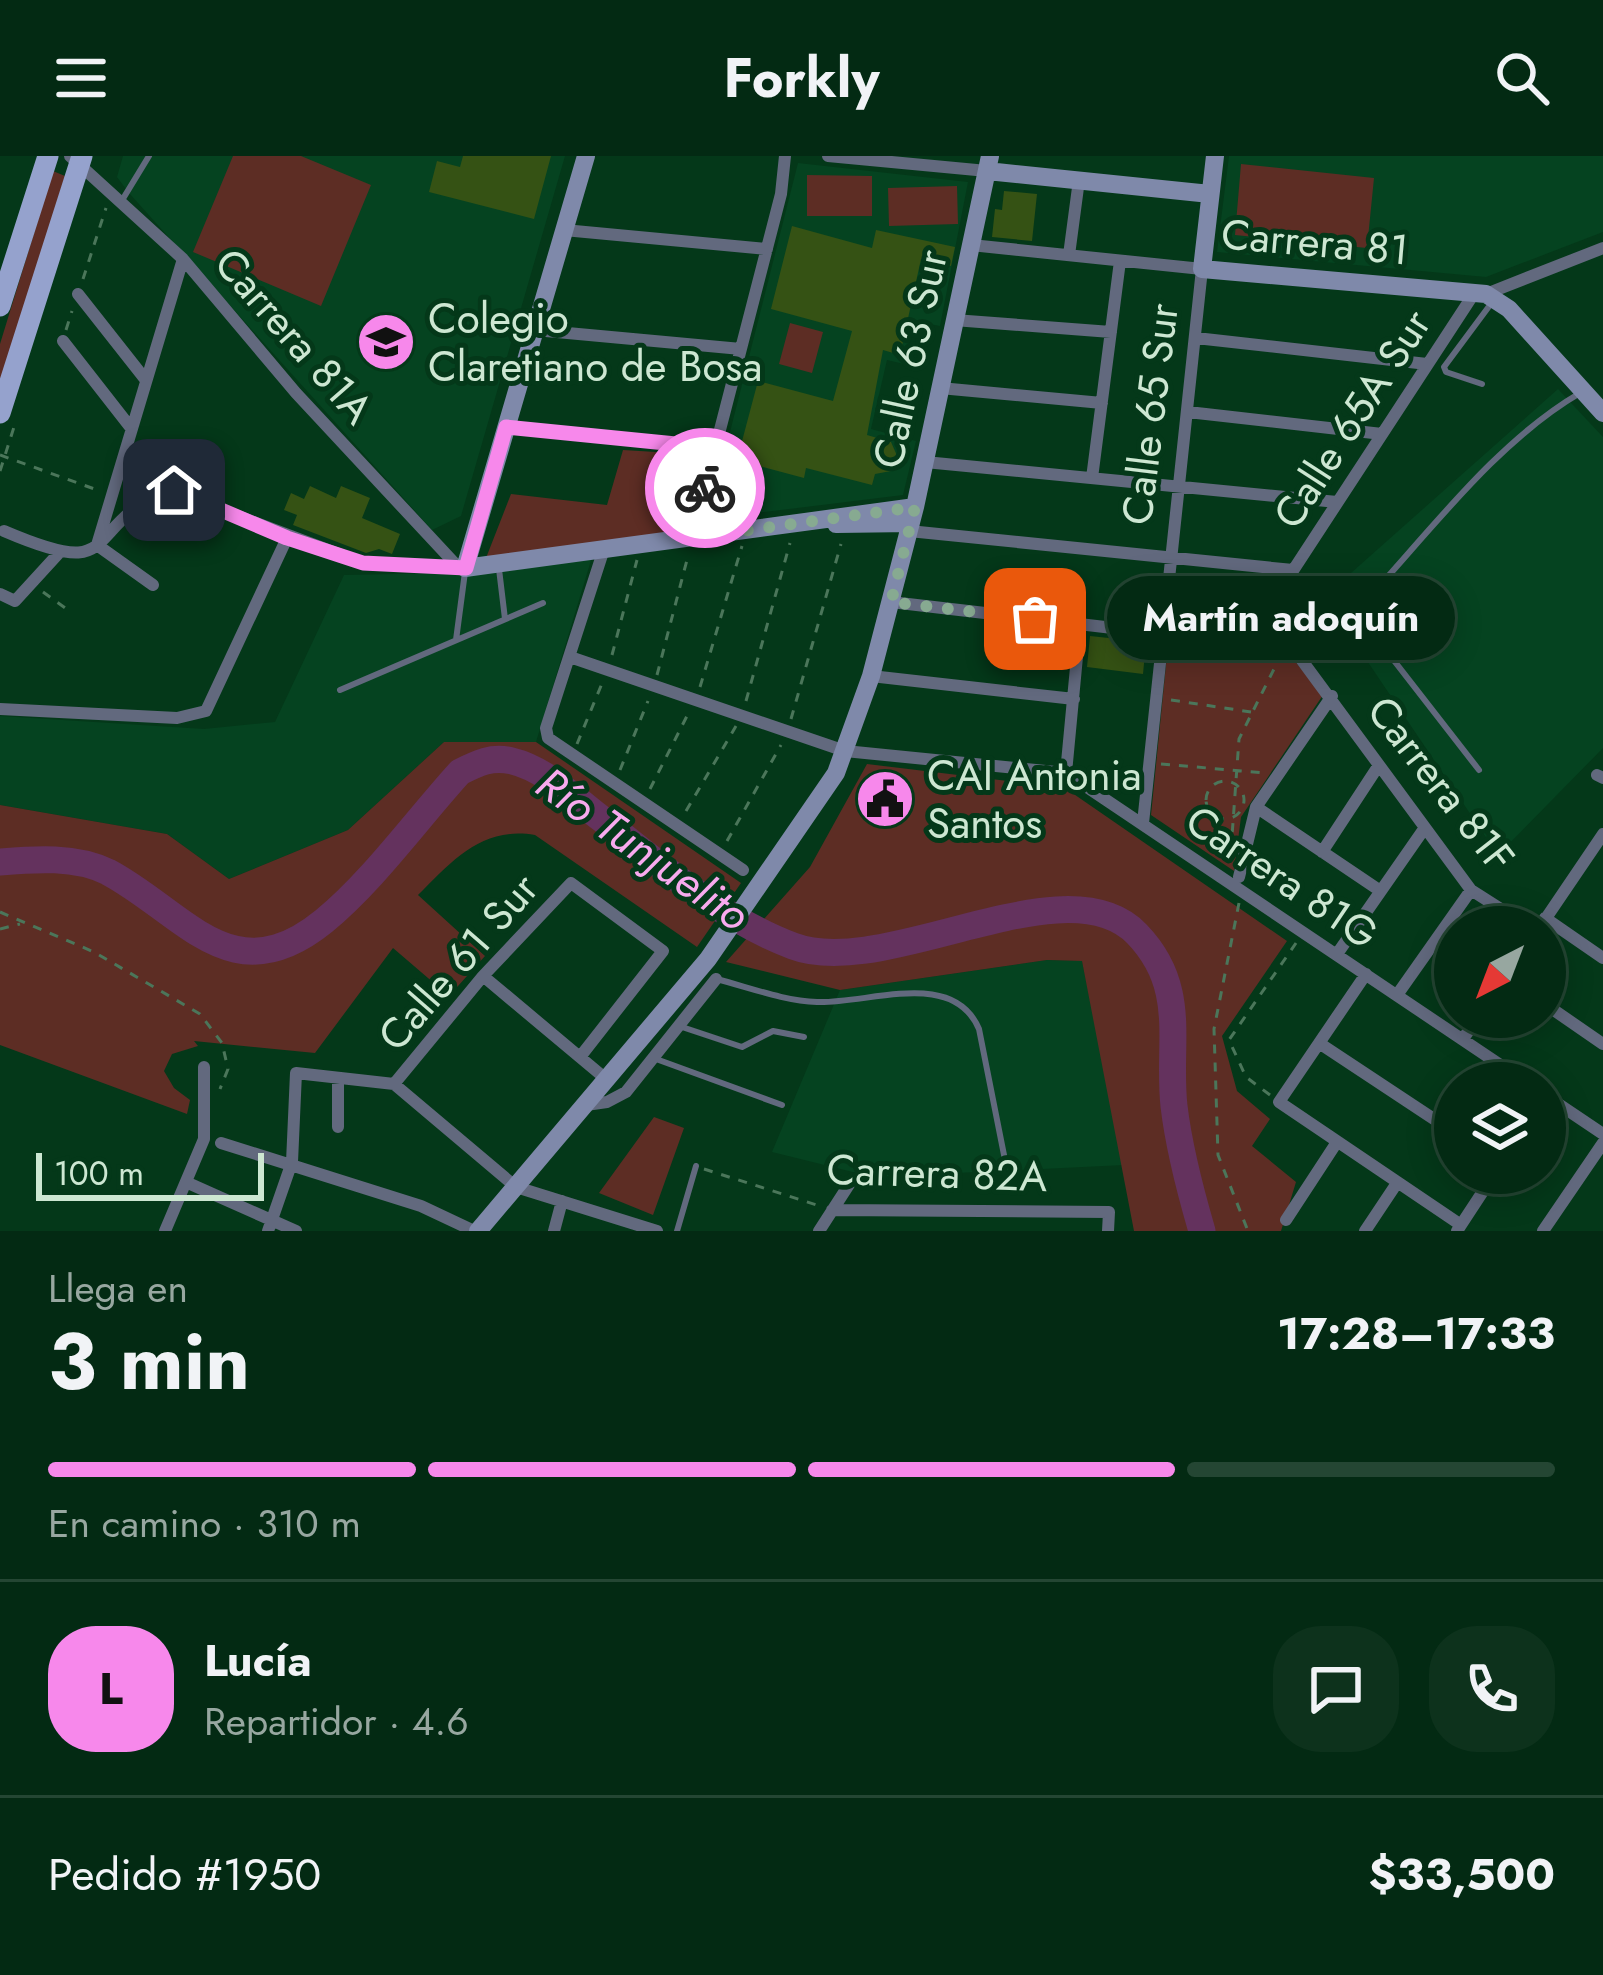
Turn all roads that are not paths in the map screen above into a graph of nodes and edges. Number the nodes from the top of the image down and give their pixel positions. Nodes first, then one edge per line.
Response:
1 (48, 156) edge
2 (149, 156) edge
3 (586, 156) edge
4 (785, 156) edge
5 (828, 156) edge
6 (1215, 156) edge
7 (78, 158) edge
8 (989, 164) edge
9 (1079, 180) junction
10 (1210, 194) junction
11 (116, 196) junction
12 (564, 230) junction
13 (971, 245) junction
14 (1603, 248) edge
15 (767, 249) junction
16 (1069, 255) junction
17 (183, 260) junction
18 (1120, 261) junction
19 (1202, 269) junction
20 (78, 294) road end
21 (1485, 294) junction
22 (0, 306) edge
23 (954, 320) junction
24 (535, 330) junction
25 (1111, 332) junction
26 (1196, 338) junction
27 (63, 341) road end
28 (741, 350) junction
29 (1427, 364) junction
30 (145, 380) junction
31 (1482, 384) dead end
32 (940, 388) junction
33 (1583, 391) junction
34 (1102, 403) junction
35 (1188, 412) junction
36 (0, 413) edge
37 (1603, 413) edge
38 (506, 427) junction
39 (131, 428) junction
40 (1382, 434) junction
41 (716, 448) junction
42 (925, 462) junction
43 (1092, 478) junction
44 (1179, 487) junction
45 (1337, 502) junction
46 (912, 520) junction
47 (795, 525) junction
48 (4, 531) dead end
49 (287, 538) junction
50 (692, 538) junction
51 (94, 547) junction
52 (603, 552) junction
53 (58, 554) junction
54 (1169, 558) junction
55 (498, 565) junction
56 (462, 568) junction
57 (1292, 570) junction
58 (153, 585) dead end
59 (0, 594) edge
60 (891, 602) junction
61 (543, 603) dead end
62 (505, 619) junction
63 (1080, 625) junction
64 (1160, 634) junction
65 (456, 640) junction
66 (1245, 644) junction
67 (570, 657) junction
68 (872, 676) junction
69 (340, 690) dead end
70 (1332, 696) junction
71 (1074, 699) junction
72 (0, 709) edge
73 (845, 752) junction
74 (1379, 765) junction
75 (1479, 770) dead end
76 (1066, 772) junction
77 (1256, 807) junction
78 (1143, 823) junction
79 (1424, 829) junction
80 (1603, 834) edge
81 (1322, 851) junction
82 (1588, 856) junction
83 (1603, 866) edge
84 (743, 870) dead end
85 (1237, 883) junction
86 (1379, 890) junction
87 (1471, 890) junction
88 (1496, 906) edge
89 (1554, 906) edge
90 (1566, 937) edge
91 (1336, 954) junction
92 (1603, 958) edge
93 (1366, 974) junction
94 (483, 976) junction
95 (716, 979) joint
96 (1397, 995) junction
97 (1566, 1018) edge
98 (678, 1026) junction
99 (804, 1037) dead end
100 (1463, 1039) joint
101 (1318, 1043) junction
102 (1603, 1044) edge
103 (580, 1057) junction
104 (653, 1058) junction
105 (1496, 1062) edge
106 (204, 1067) dead end
107 (338, 1078) junction
108 (606, 1079) junction
109 (394, 1084) junction
110 (584, 1105) junction
111 (782, 1105) dead end
112 (1566, 1112) edge
113 (1434, 1119) edge
114 (338, 1127) dead end
115 (1603, 1139) edge
116 (1337, 1142) junction
117 (221, 1143) dead end
118 (1005, 1160) dead end
119 (292, 1162) junction
120 (696, 1166) road end
121 (188, 1183) junction
122 (1397, 1183) junction
123 (850, 1184) dead end
124 (516, 1186) junction
125 (1481, 1194) edge
126 (562, 1201) junction
127 (832, 1210) junction
128 (952, 1211) junction
129 (1286, 1220) dead end
130 (271, 1226) edge
131 (633, 1227) edge
132 (1459, 1228) edge
133 (165, 1231) edge
134 (296, 1231) edge
135 (476, 1231) edge
136 (554, 1231) edge
137 (657, 1231) edge
138 (677, 1231) edge
139 (820, 1231) edge
140 (952, 1231) edge
141 (1108, 1231) edge
142 (1365, 1231) edge
143 (1543, 1231) edge

1 - 22 main road
2 - 11 lane
3 - 12 street
4 - 15 street
5 - 8 street
6 - 10 street, Calle 65 Sur
7 - 11 street, Carrera 81A
7 - 36 main road
8 - 9 street
8 - 13 street, Calle 63 Sur
9 - 10 street
9 - 16 street
10 - 19 street, Calle 65 Sur
11 - 17 street, Carrera 81A
12 - 15 street
12 - 24 street
13 - 16 street, Carrera 81
13 - 23 street, Calle 63 Sur
14 - 21 street
15 - 28 street
16 - 18 street, Carrera 81
17 - 30 street
17 - 56 street, Carrera 81A
18 - 19 street, Carrera 81
18 - 25 street
19 - 21 street, Carrera 81
19 - 26 street, Calle 65 Sur
20 - 30 street
21 - 29 street, Calle 65A Sur
21 - 31 lane
21 - 33 street
23 - 25 street
23 - 32 street, Calle 63 Sur
24 - 28 street
24 - 38 street
25 - 34 street
26 - 29 street
26 - 35 street, Calle 65 Sur
27 - 39 street
28 - 41 street
29 - 40 street, Calle 65A Sur
30 - 39 street
32 - 34 street
32 - 42 street, Calle 63 Sur
33 - 37 street
33 - 75 lane
34 - 43 street
35 - 40 street
35 - 44 street, Calle 65 Sur
38 - 41 street
38 - 56 street
39 - 51 street
40 - 45 street, Calle 65A Sur
41 - 50 street
42 - 43 street
42 - 46 street, Calle 63 Sur
43 - 44 street
44 - 45 street
44 - 54 street, Calle 65 Sur
45 - 57 street, Calle 65A Sur
46 - 47 street
46 - 47 street
46 - 54 street
46 - 60 street, Calle 63 Sur
47 - 50 street
48 - 53 street
49 - 51 street
49 - 56 street
49 - 72 street
50 - 52 street
51 - 53 street
51 - 58 street
52 - 55 street
52 - 67 street
53 - 59 street
54 - 57 street
54 - 64 street, Calle 65 Sur
55 - 56 street
55 - 62 lane
56 - 65 lane
57 - 66 street, Calle 65A Sur
60 - 63 street
60 - 68 street, Calle 63 Sur
61 - 62 lane
62 - 65 lane
63 - 64 street
63 - 71 street
64 - 66 street
64 - 78 street, Calle 65 Sur
65 - 69 lane
66 - 70 street, Carrera 81F
67 - 73 street, Carrera 81G
67 - 84 street
68 - 71 street
68 - 73 street, Calle 63 Sur
70 - 74 street, Carrera 81F
70 - 77 street
71 - 76 street
73 - 76 street, Carrera 81G
73 - 108 street, Calle 63 Sur
74 - 79 street, Carrera 81F
74 - 81 street
76 - 78 street, Carrera 81G
77 - 81 street
77 - 85 street
78 - 85 street, Carrera 81G
79 - 86 street
79 - 87 street, Carrera 81F
80 - 82 street
81 - 86 street
82 - 83 street
82 - 89 street
85 - 91 street, Carrera 81G
86 - 91 street
87 - 88 street, Carrera 81F
87 - 96 street
90 - 92 street
91 - 93 street, Carrera 81G
93 - 96 street, Carrera 81G
93 - 101 street
94 - 103 street
94 - 103 street, Calle 61 Sur
94 - 109 street, Calle 61 Sur
95 - 98 street
95 - 118 lane
96 - 100 street, Carrera 81G
97 - 102 street
98 - 99 lane
98 - 104 street
100 - 105 street, Carrera 81G
101 - 113 street
101 - 116 street
103 - 108 street
104 - 110 street
104 - 111 lane
106 - 121 street
107 - 109 street
107 - 114 street
107 - 119 street
108 - 110 street, Calle 63 Sur
109 - 124 street
110 - 124 street, Calle 63 Sur
112 - 115 street
115 - 143 street
116 - 122 street
116 - 129 street
117 - 119 street
119 - 130 street
119 - 135 street
120 - 138 lane
121 - 130 street
121 - 133 street
122 - 132 street
122 - 142 street
123 - 127 street
124 - 126 street
124 - 135 street, Calle 63 Sur
125 - 132 street
126 - 131 street
126 - 136 street
127 - 128 street, Carrera 82A
127 - 139 street
128 - 140 street
128 - 141 street, Carrera 82A
130 - 134 street
131 - 137 street

